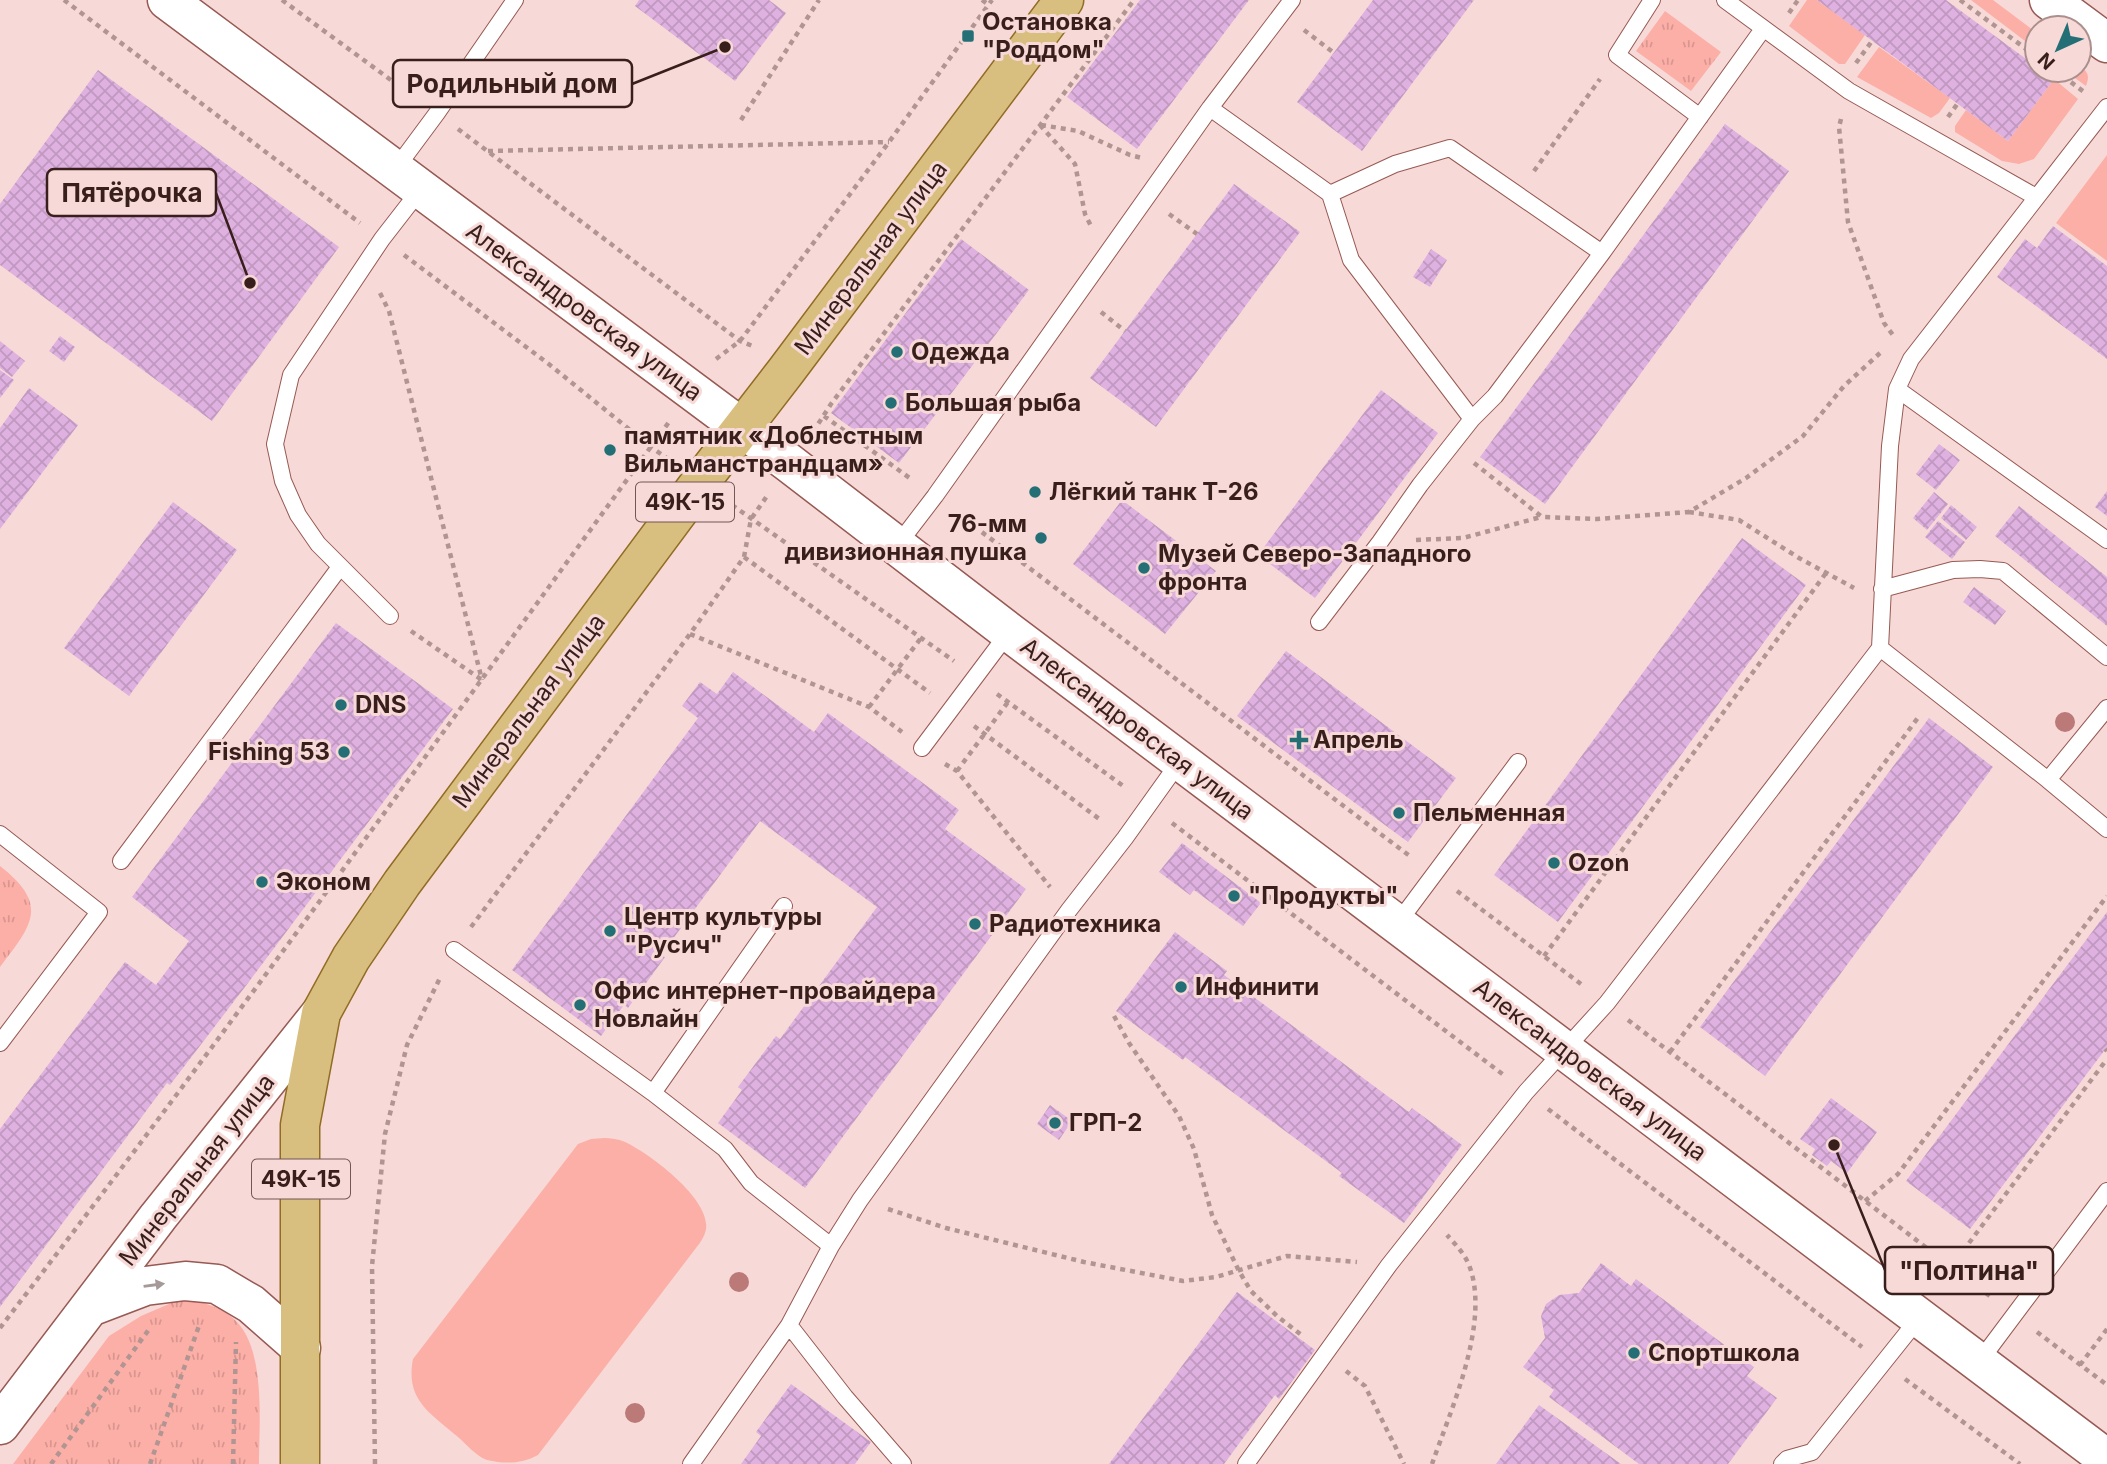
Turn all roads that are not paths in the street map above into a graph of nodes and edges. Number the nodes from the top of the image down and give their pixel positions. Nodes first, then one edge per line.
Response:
1 (167, 0) edge
2 (515, 0) edge
3 (1064, 0) edge
4 (1292, 0) edge
5 (1652, 0) edge
6 (1725, 0) edge
7 (2049, 0) edge
8 (1763, 29) junction
9 (2107, 43) edge
10 (2107, 107) edge
11 (1210, 108) junction
12 (1700, 117) junction
13 (407, 180) junction
14 (1331, 194) junction
15 (2036, 197) junction
16 (1602, 253) junction
17 (1897, 389) junction
18 (1472, 419) junction
19 (741, 429) junction
20 (2107, 540) edge
21 (896, 547) junction
22 (340, 567) junction
23 (1882, 596) junction
24 (390, 616) road end
25 (1319, 622) dead end
26 (1009, 632) junction
27 (1880, 648) junction
28 (2107, 657) edge
29 (2107, 708) edge
30 (922, 747) road end
31 (1180, 761) junction
32 (1518, 762) dead end
33 (2048, 780) junction
34 (2107, 829) edge
35 (0, 834) edge
36 (121, 861) dead end
37 (784, 906) dead end
38 (1397, 925) junction
39 (454, 950) road end
40 (321, 1013) junction
41 (0, 1043) edge
42 (1565, 1051) junction
43 (653, 1093) junction
44 (2107, 1191) edge
45 (831, 1246) junction
46 (90, 1307) junction
47 (1919, 1318) junction
48 (789, 1325) junction
49 (301, 1348) junction
50 (1979, 1362) junction
51 (0, 1425) edge
52 (2107, 1459) edge
53 (300, 1464) edge
54 (691, 1464) edge
55 (903, 1464) edge
56 (1246, 1464) edge
57 (1783, 1464) edge

1 - 13 street, Александровская улица
2 - 13 lane
3 - 19 main road, Минеральная улица / 49К-15
4 - 11 lane
5 - 12 lane
6 - 8 lane
7 - 9 street
8 - 12 lane
8 - 15 lane
10 - 15 lane
11 - 14 lane
11 - 21 lane
12 - 16 lane
13 - 19 street, Александровская улица
13 - 22 lane
14 - 16 lane
14 - 18 lane
15 - 17 lane
16 - 18 lane
17 - 20 lane
17 - 23 lane
18 - 25 lane
19 - 21 street, Александровская улица
19 - 40 main road, Минеральная улица / 49К-15
21 - 26 street, Александровская улица
22 - 24 lane
22 - 36 lane
23 - 27 lane
23 - 28 lane
26 - 30 lane
26 - 31 street, Александровская улица
27 - 33 lane
27 - 42 lane
29 - 33 lane
31 - 38 street, Александровская улица
31 - 45 lane
32 - 38 lane
33 - 34 lane
35 - 41 lane
37 - 43 lane
38 - 42 street, Александровская улица
39 - 43 lane
40 - 46 street, Минеральная улица
40 - 49 main road, 49К-15
42 - 47 street, Александровская улица
42 - 56 lane
43 - 45 lane
44 - 50 lane
45 - 48 lane
46 -> 49 street
46 - 51 street, Минеральная улица
47 - 50 street, Александровская улица
47 - 57 lane
48 - 54 lane
48 - 55 lane
49 - 53 main road, 49К-15
50 - 52 street, Александровская улица

